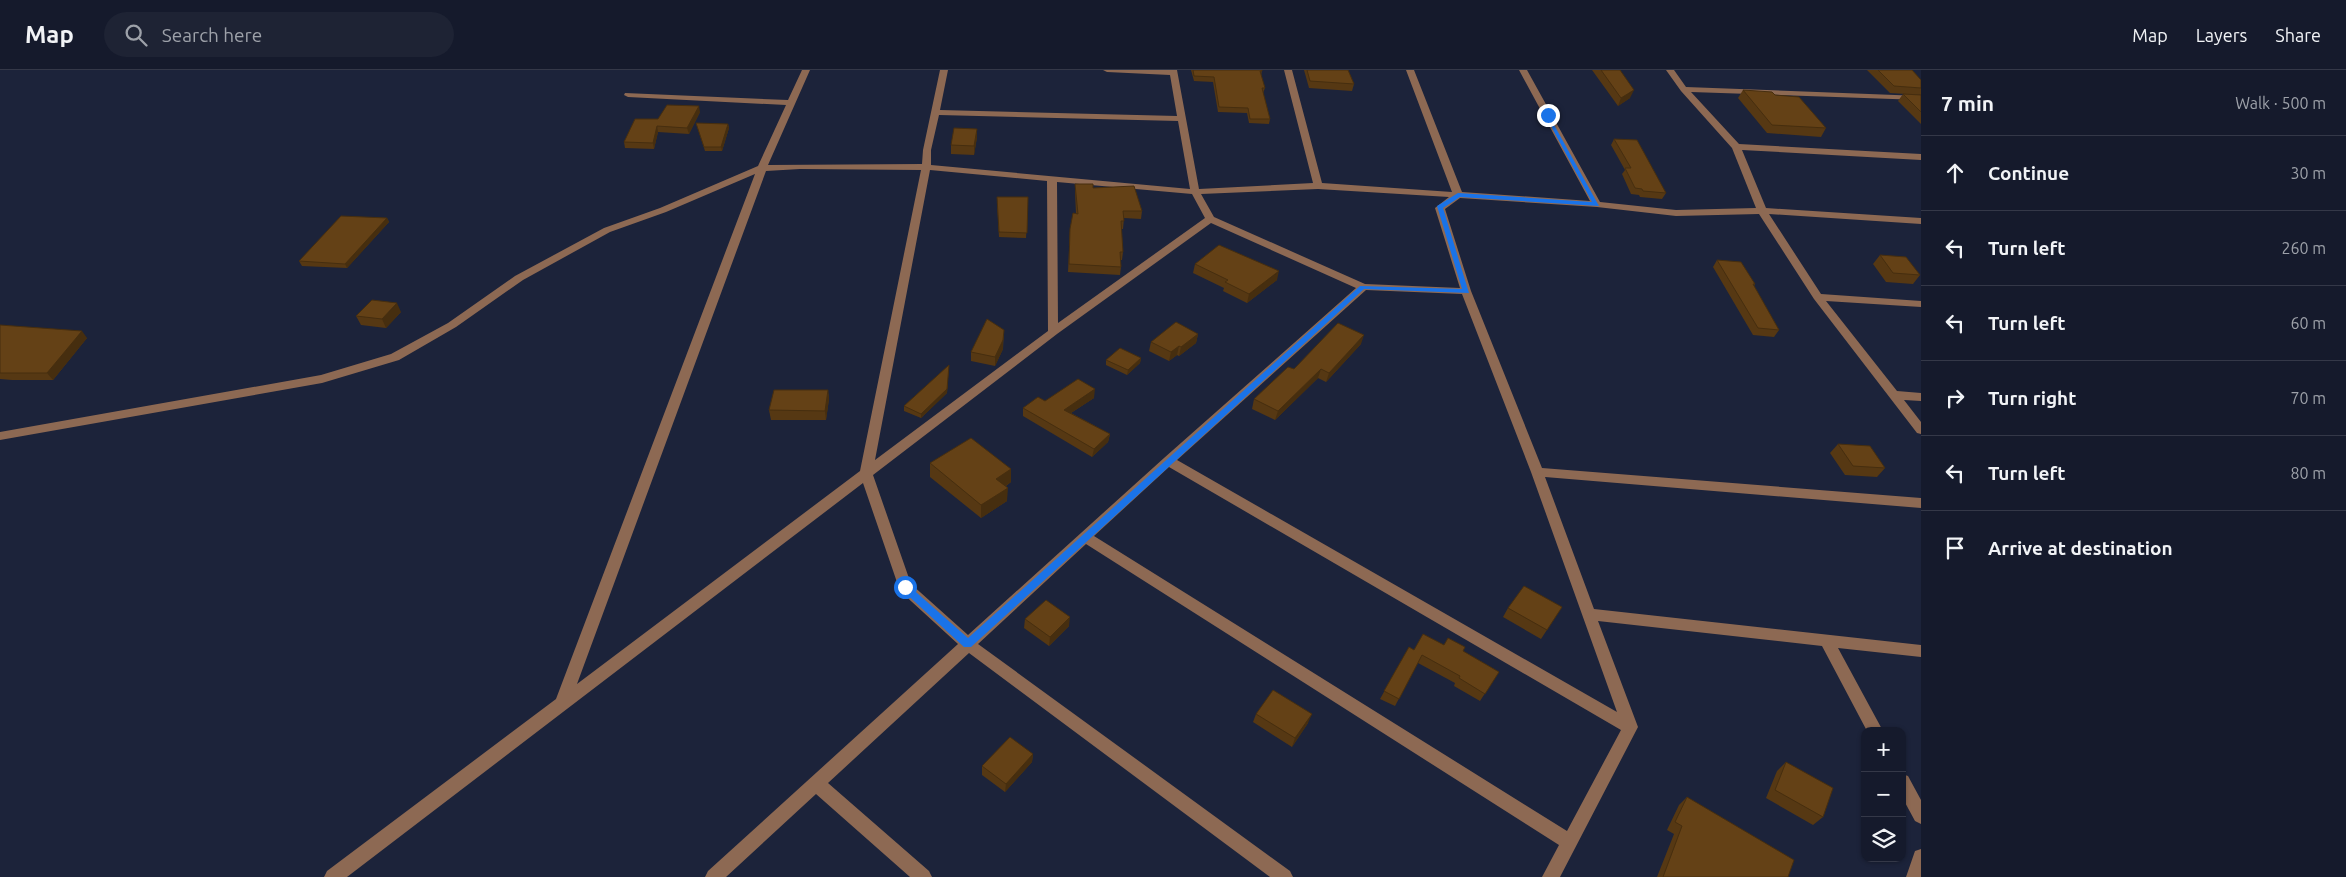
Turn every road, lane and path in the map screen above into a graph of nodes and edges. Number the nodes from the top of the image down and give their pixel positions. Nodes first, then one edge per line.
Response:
1 (806, 70) edge
2 (944, 70) edge
3 (1107, 70) edge
4 (1288, 70) edge
5 (1410, 70) edge
6 (1523, 70) edge
7 (1670, 70) edge
8 (1173, 72) edge
9 (1684, 89) junction
10 (628, 95) dead end
11 (1921, 98) edge
12 (791, 102) junction
13 (935, 112) junction
14 (1182, 119) junction
15 (1736, 147) junction
16 (1921, 157) edge
17 (926, 167) junction
18 (762, 168) junction
19 (1052, 178) junction
20 (1318, 186) junction
21 (1195, 192) junction
22 (1458, 195) junction
23 (1596, 204) junction
24 (1762, 211) junction
25 (1210, 219) junction
26 (1921, 221) edge
27 (1363, 287) junction
28 (1466, 291) junction
29 (1818, 297) junction
30 (1921, 304) edge
31 (1053, 332) junction
32 (1894, 395) junction
33 (1921, 397) edge
34 (1921, 430) edge
35 (0, 436) edge
36 (1168, 462) junction
37 (1536, 472) junction
38 (866, 474) junction
39 (1921, 503) edge
40 (1085, 537) junction
41 (1589, 614) junction
42 (1828, 641) junction
43 (968, 644) junction
44 (1921, 651) edge
45 (562, 704) junction
46 (1630, 727) junction
47 (1874, 727) edge
48 (817, 784) junction
49 (1906, 788) edge
50 (1921, 816) edge
51 (1570, 842) junction
52 (1921, 857) edge
53 (332, 877) edge
54 (714, 877) edge
55 (923, 877) edge
56 (1284, 877) edge
57 (1551, 877) edge
58 (1915, 877) edge

1 - 12 street
2 - 13 street
3 - 8 street
4 - 20 street
5 - 22 street
6 - 23 street
7 - 9 street
8 - 14 street
9 - 11 street
9 - 15 street
10 - 12 street
12 - 18 street
13 - 14 street
13 - 17 street
14 - 21 street
15 - 16 street
15 - 24 street
17 - 18 street
17 - 19 street
17 - 38 street
18 - 35 street
18 - 45 street
19 - 21 street
19 - 31 street
20 - 21 street
20 - 22 street
21 - 25 street
22 - 23 street
22 - 28 street
23 - 24 street
24 - 26 street
24 - 29 street
25 - 27 street
25 - 31 street
27 - 28 street
27 - 36 street
28 - 37 street
29 - 30 street
29 - 32 street
31 - 38 street
32 - 33 street
32 - 34 street
36 - 40 street
36 - 46 street
37 - 39 street
37 - 41 street
38 - 43 street
38 - 45 street
40 - 43 street
40 - 51 street
41 - 42 street
41 - 46 street
42 - 44 street
42 - 47 street
43 - 48 street
43 - 56 street
45 - 53 street
46 - 51 street
48 - 54 street
48 - 55 street
49 - 50 street
51 - 57 street
52 - 58 street

